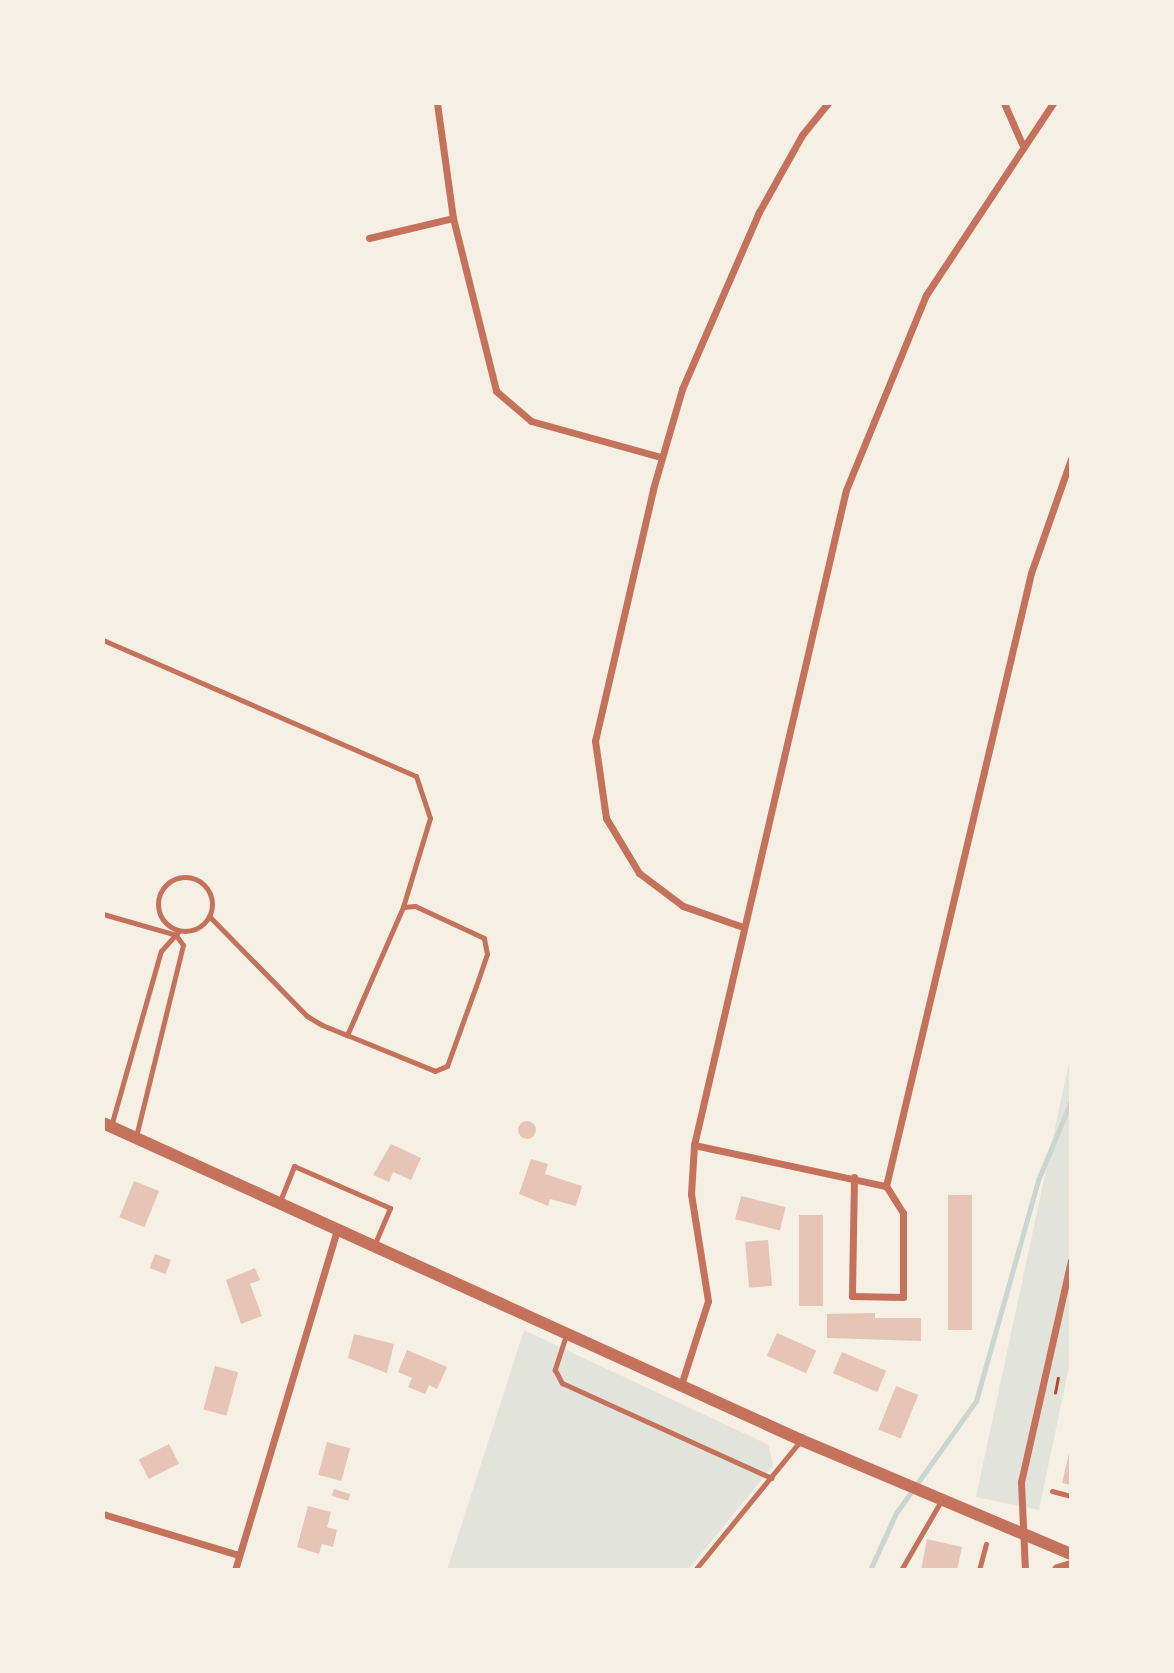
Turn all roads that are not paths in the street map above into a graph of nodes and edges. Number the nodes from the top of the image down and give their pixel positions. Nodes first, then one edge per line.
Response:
1 (437, 103) edge
2 (828, 103) edge
3 (1004, 103) edge
4 (1054, 103) edge
5 (1022, 144) junction
6 (453, 218) junction
7 (369, 238) dead end
8 (661, 457) junction
9 (1071, 459) edge
10 (103, 640) edge
11 (403, 907) junction
12 (103, 914) edge
13 (209, 916) junction
14 (743, 927) junction
15 (178, 933) junction
16 (347, 1035) junction
17 (107, 1124) edge
18 (136, 1137) junction
19 (694, 1145) junction
20 (854, 1177) junction
21 (886, 1186) junction
22 (280, 1201) junction
23 (338, 1226) junction
24 (375, 1243) junction
25 (1071, 1261) edge
26 (567, 1331) junction
27 (681, 1385) junction
28 (801, 1440) junction
29 (771, 1478) junction
30 (1052, 1491) dead end
31 (1071, 1496) edge
32 (938, 1500) junction
33 (103, 1514) edge
34 (1023, 1536) junction
35 (986, 1544) dead end
36 (1071, 1554) edge
37 (239, 1555) junction
38 (1071, 1566) edge
39 (235, 1570) edge
40 (695, 1570) edge
41 (901, 1570) edge
42 (979, 1570) edge
43 (1025, 1570) edge
44 (1058, 1570) edge

1 - 6 street
2 - 8 street
3 - 5 street
4 - 5 street
5 - 14 street
6 - 7 street
6 - 8 street
8 - 14 street
9 - 21 street
10 - 11 lane
11 - 16 lane
11 - 16 lane
12 - 15 lane
13 - 15 lane
13 - 15 lane
13 - 16 lane
14 - 19 street
15 - 17 lane
15 - 18 lane
17 - 18 street
18 - 22 street
19 - 20 street
19 - 27 street
20 - 21 street
20 - 21 street
22 - 23 street
22 - 24 lane
23 - 24 street
23 - 37 street
24 - 26 street
25 - 34 street
26 - 27 street
26 - 29 lane
27 - 28 street
28 - 29 lane
28 - 32 street
29 - 40 lane
30 - 31 lane
32 - 34 street
32 - 41 lane
33 - 37 street
34 - 36 street
34 - 43 street
35 - 42 lane
37 - 39 street
38 - 44 street

